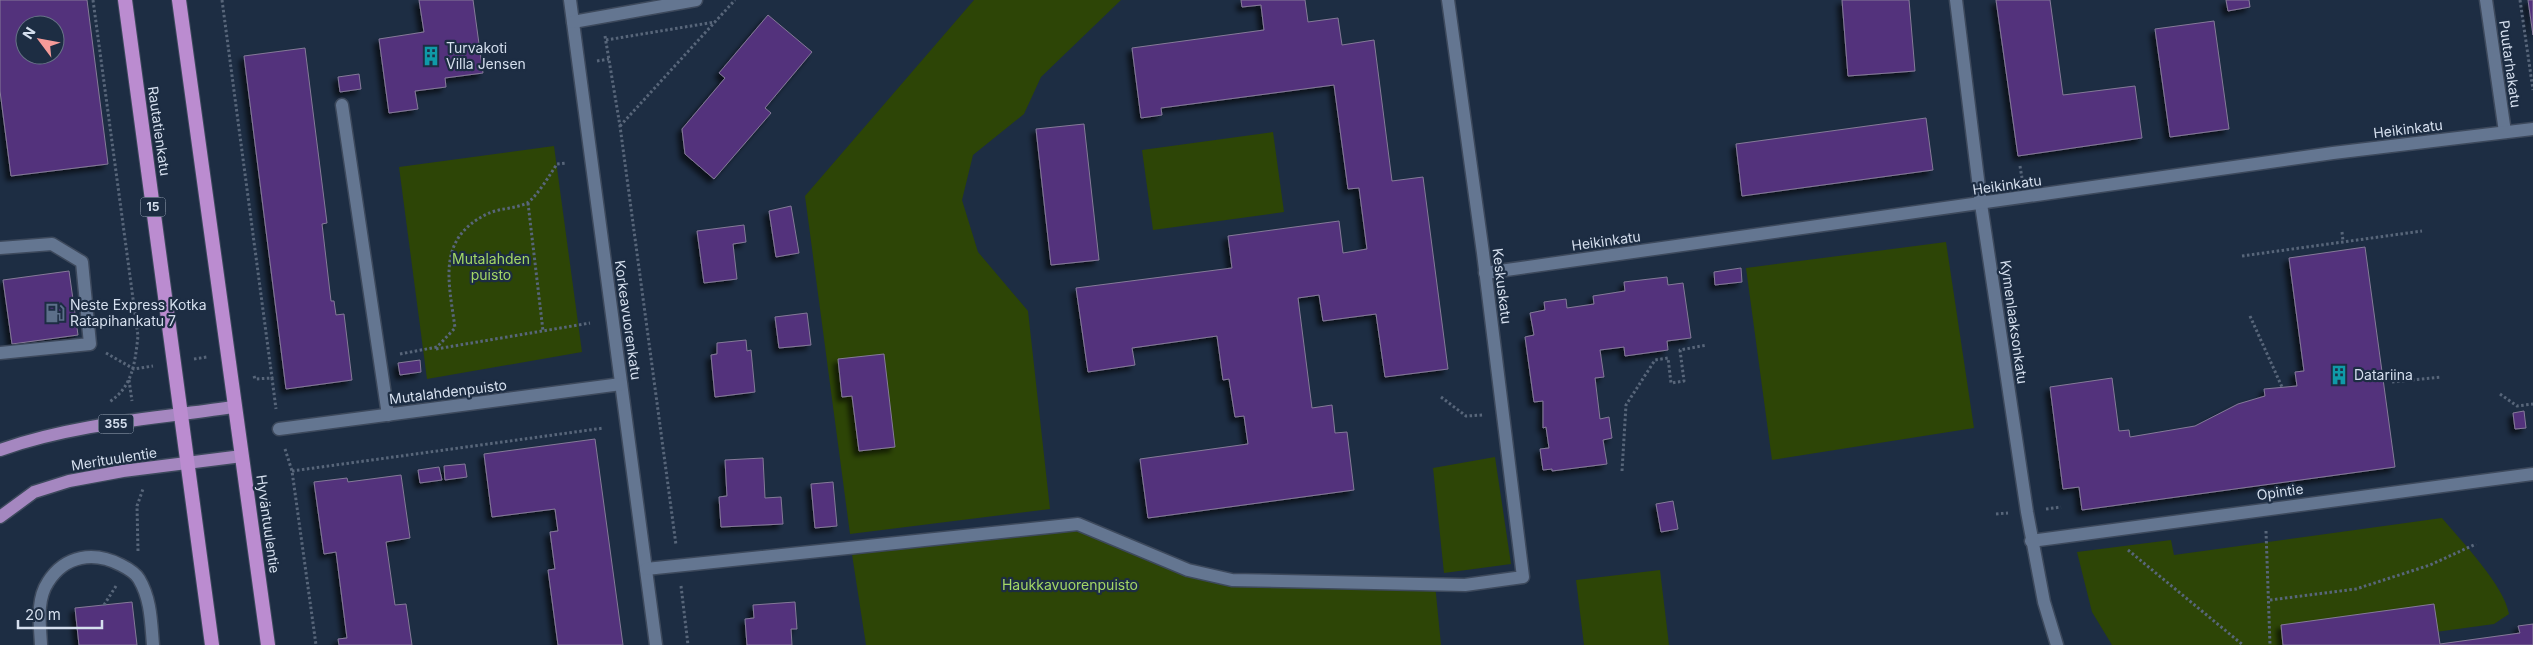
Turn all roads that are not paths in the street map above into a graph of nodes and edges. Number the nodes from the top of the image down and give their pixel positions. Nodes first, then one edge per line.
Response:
1 (125, 0) edge
2 (179, 0) edge
3 (570, 0) edge
4 (696, 0) edge
5 (1448, 0) edge
6 (1956, 0) edge
7 (2486, 0) edge
8 (573, 22) junction
9 (342, 105) dead end
10 (2533, 129) edge
11 (2505, 132) junction
12 (1982, 204) junction
13 (0, 248) edge
14 (1485, 273) junction
15 (0, 354) edge
16 (621, 384) junction
17 (234, 407) junction
18 (181, 414) junction
19 (388, 415) junction
20 (279, 429) road end
21 (0, 450) edge
22 (242, 456) junction
23 (188, 463) junction
24 (2533, 474) edge
25 (0, 517) edge
26 (2031, 541) junction
27 (646, 569) junction
28 (41, 645) edge
29 (153, 645) edge
30 (212, 645) edge
31 (268, 645) edge
32 (656, 645) edge
33 (2057, 645) edge

1 - 18 highway, Rautatienkatu / 15
2 - 17 highway
3 - 8 street, Korkeavuorenkatu
4 - 8 street
5 - 14 street, Keskuskatu
6 - 12 street, Kymenlaaksonkatu
7 - 11 street, Puutarhakatu
8 - 16 street, Korkeavuorenkatu
9 - 19 street
10 - 11 street, Heikinkatu
11 - 12 street, Heikinkatu
12 - 14 street, Heikinkatu
12 - 26 street, Kymenlaaksonkatu
13 - 15 street
14 - 27 street, Keskuskatu
16 - 19 street, Mutalahdenpuisto
16 - 27 street, Korkeavuorenkatu
17 - 18 main road, 355
17 - 22 highway, Hyväntuulentie
18 - 21 main road, 355
18 - 23 highway, 15
19 - 20 street, Mutalahdenpuisto
22 - 23 main road, Merituulentie
22 - 31 highway, Hyväntuulentie
23 - 25 main road, Merituulentie
23 - 30 highway, 15
24 - 26 street, Opintie
26 - 33 street, Kymenlaaksonkatu
27 - 32 street, Korkeavuorenkatu
28 - 29 street

